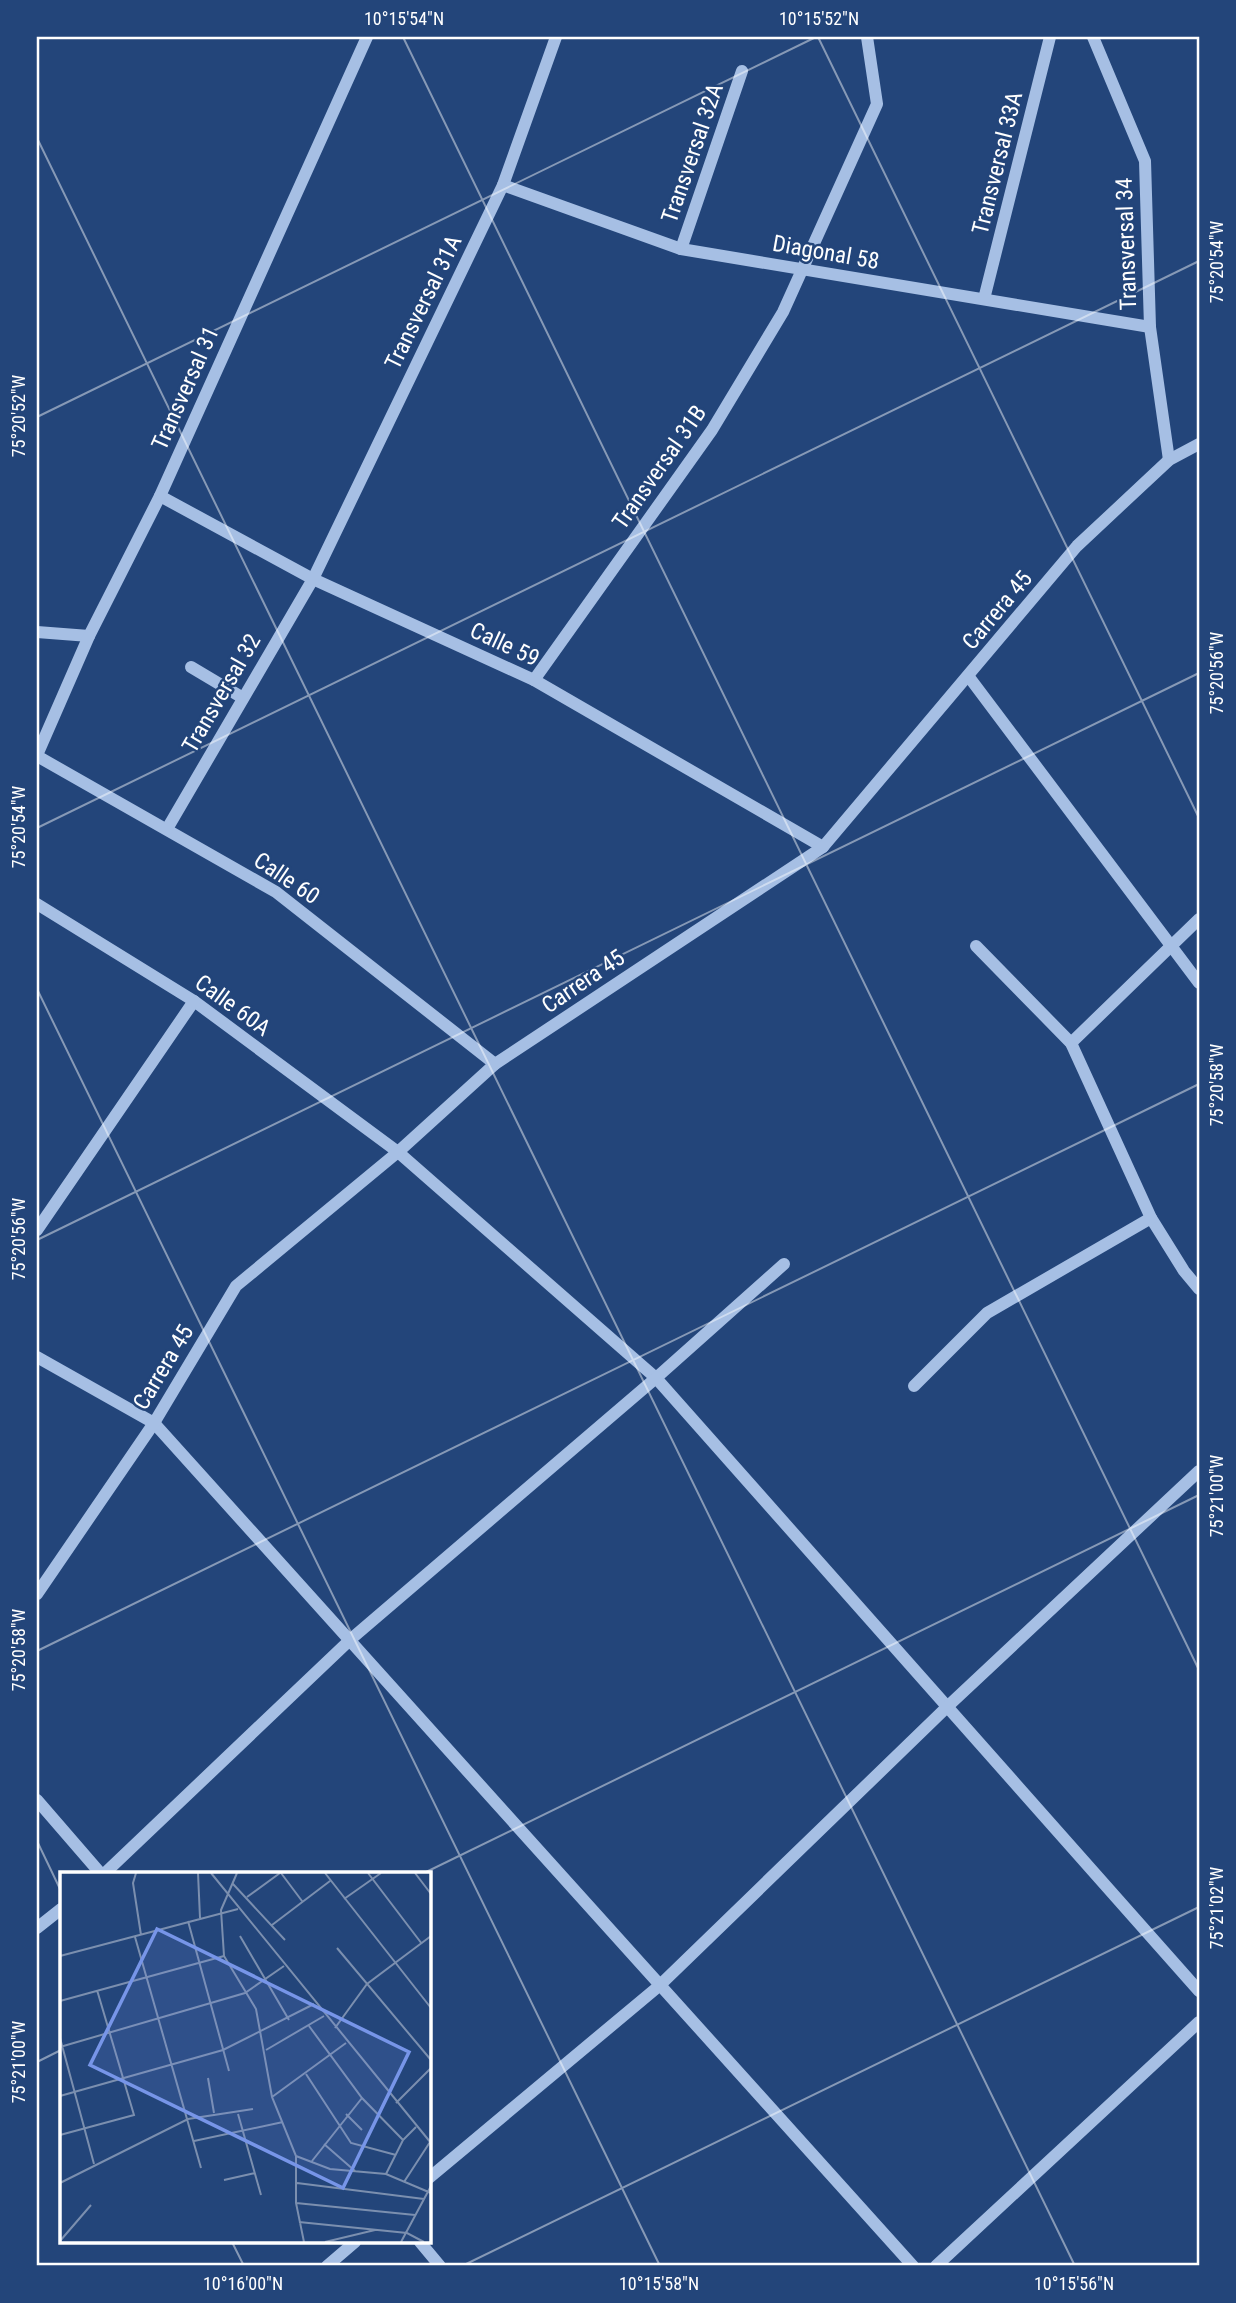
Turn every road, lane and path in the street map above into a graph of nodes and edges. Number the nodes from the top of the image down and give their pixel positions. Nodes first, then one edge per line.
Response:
1 (367, 37) edge
2 (556, 37) edge
3 (867, 37) edge
4 (1050, 37) edge
5 (1093, 37) edge
6 (742, 71) dead end
7 (503, 185) junction
8 (681, 249) junction
9 (804, 269) junction
10 (984, 299) junction
11 (1150, 327) junction
12 (1199, 444) edge
13 (1169, 460) junction
14 (160, 496) junction
15 (313, 579) junction
16 (37, 632) edge
17 (89, 636) junction
18 (191, 667) dead end
19 (969, 677) junction
20 (534, 680) junction
21 (243, 698) junction
22 (37, 755) edge
23 (167, 829) junction
24 (823, 846) junction
25 (37, 904) edge
26 (1199, 919) edge
27 (976, 946) dead end
28 (1170, 946) junction
29 (1199, 983) edge
30 (194, 1001) junction
31 (1071, 1043) junction
32 (495, 1064) junction
33 (398, 1152) junction
34 (1151, 1218) junction
35 (37, 1230) edge
36 (785, 1264) dead end
37 (1199, 1289) edge
38 (37, 1357) edge
39 (656, 1378) junction
40 (914, 1386) dead end
41 (154, 1423) junction
42 (1199, 1471) edge
43 (37, 1594) edge
44 (351, 1639) junction
45 (947, 1707) junction
46 (37, 1800) edge
47 (100, 1872) edge
48 (104, 1872) edge
49 (60, 1910) edge
50 (37, 1928) edge
51 (659, 1986) junction
52 (1199, 1991) edge
53 (1199, 2022) edge
54 (430, 2177) edge
55 (353, 2244) edge
56 (421, 2244) edge
57 (327, 2266) edge
58 (440, 2266) edge
59 (913, 2266) edge
60 (936, 2266) edge

1 - 14 street, Transversal 31
2 - 7 street, Transversal 31A
3 - 9 street, Transversal 31B
4 - 10 street, Transversal 33A
5 - 11 street, Transversal 34
6 - 8 street, Transversal 32A
7 - 8 street, Diagonal 58
7 - 15 street, Transversal 31A
8 - 9 street, Diagonal 58
9 - 10 street, Diagonal 58
9 - 20 street, Transversal 31B
10 - 11 street, Diagonal 58
11 - 13 street, Transversal 34
12 - 13 street, Carrera 45
13 - 19 street, Carrera 45
14 - 15 street, Calle 59
14 - 17 street, Transversal 31
15 - 20 street, Calle 59
15 - 21 street, Transversal 32
16 - 17 street
17 - 22 street, Transversal 31
18 - 21 street
19 - 24 street, Carrera 45
19 - 28 street
20 - 24 street, Calle 59
21 - 23 street, Transversal 32
22 - 23 street, Calle 60
23 - 32 street, Calle 60
24 - 32 street, Carrera 45
25 - 30 street, Calle 60A
26 - 28 street
27 - 31 street
28 - 29 street
28 - 31 street
30 - 33 street, Calle 60A
30 - 35 street
31 - 34 street
32 - 33 street, Carrera 45
33 - 39 street, Calle 60A
33 - 41 street, Carrera 45
34 - 37 street
34 - 40 street
36 - 39 street
38 - 41 street
39 - 44 street
39 - 45 street, Calle 60A
41 - 43 street, Carrera 45
41 - 44 street
42 - 45 street
44 - 48 street
44 - 51 street
45 - 51 street
45 - 52 street, Calle 60A
46 - 47 street
49 - 50 street
51 - 54 street
51 - 59 street
53 - 60 street
55 - 57 street
56 - 58 street

